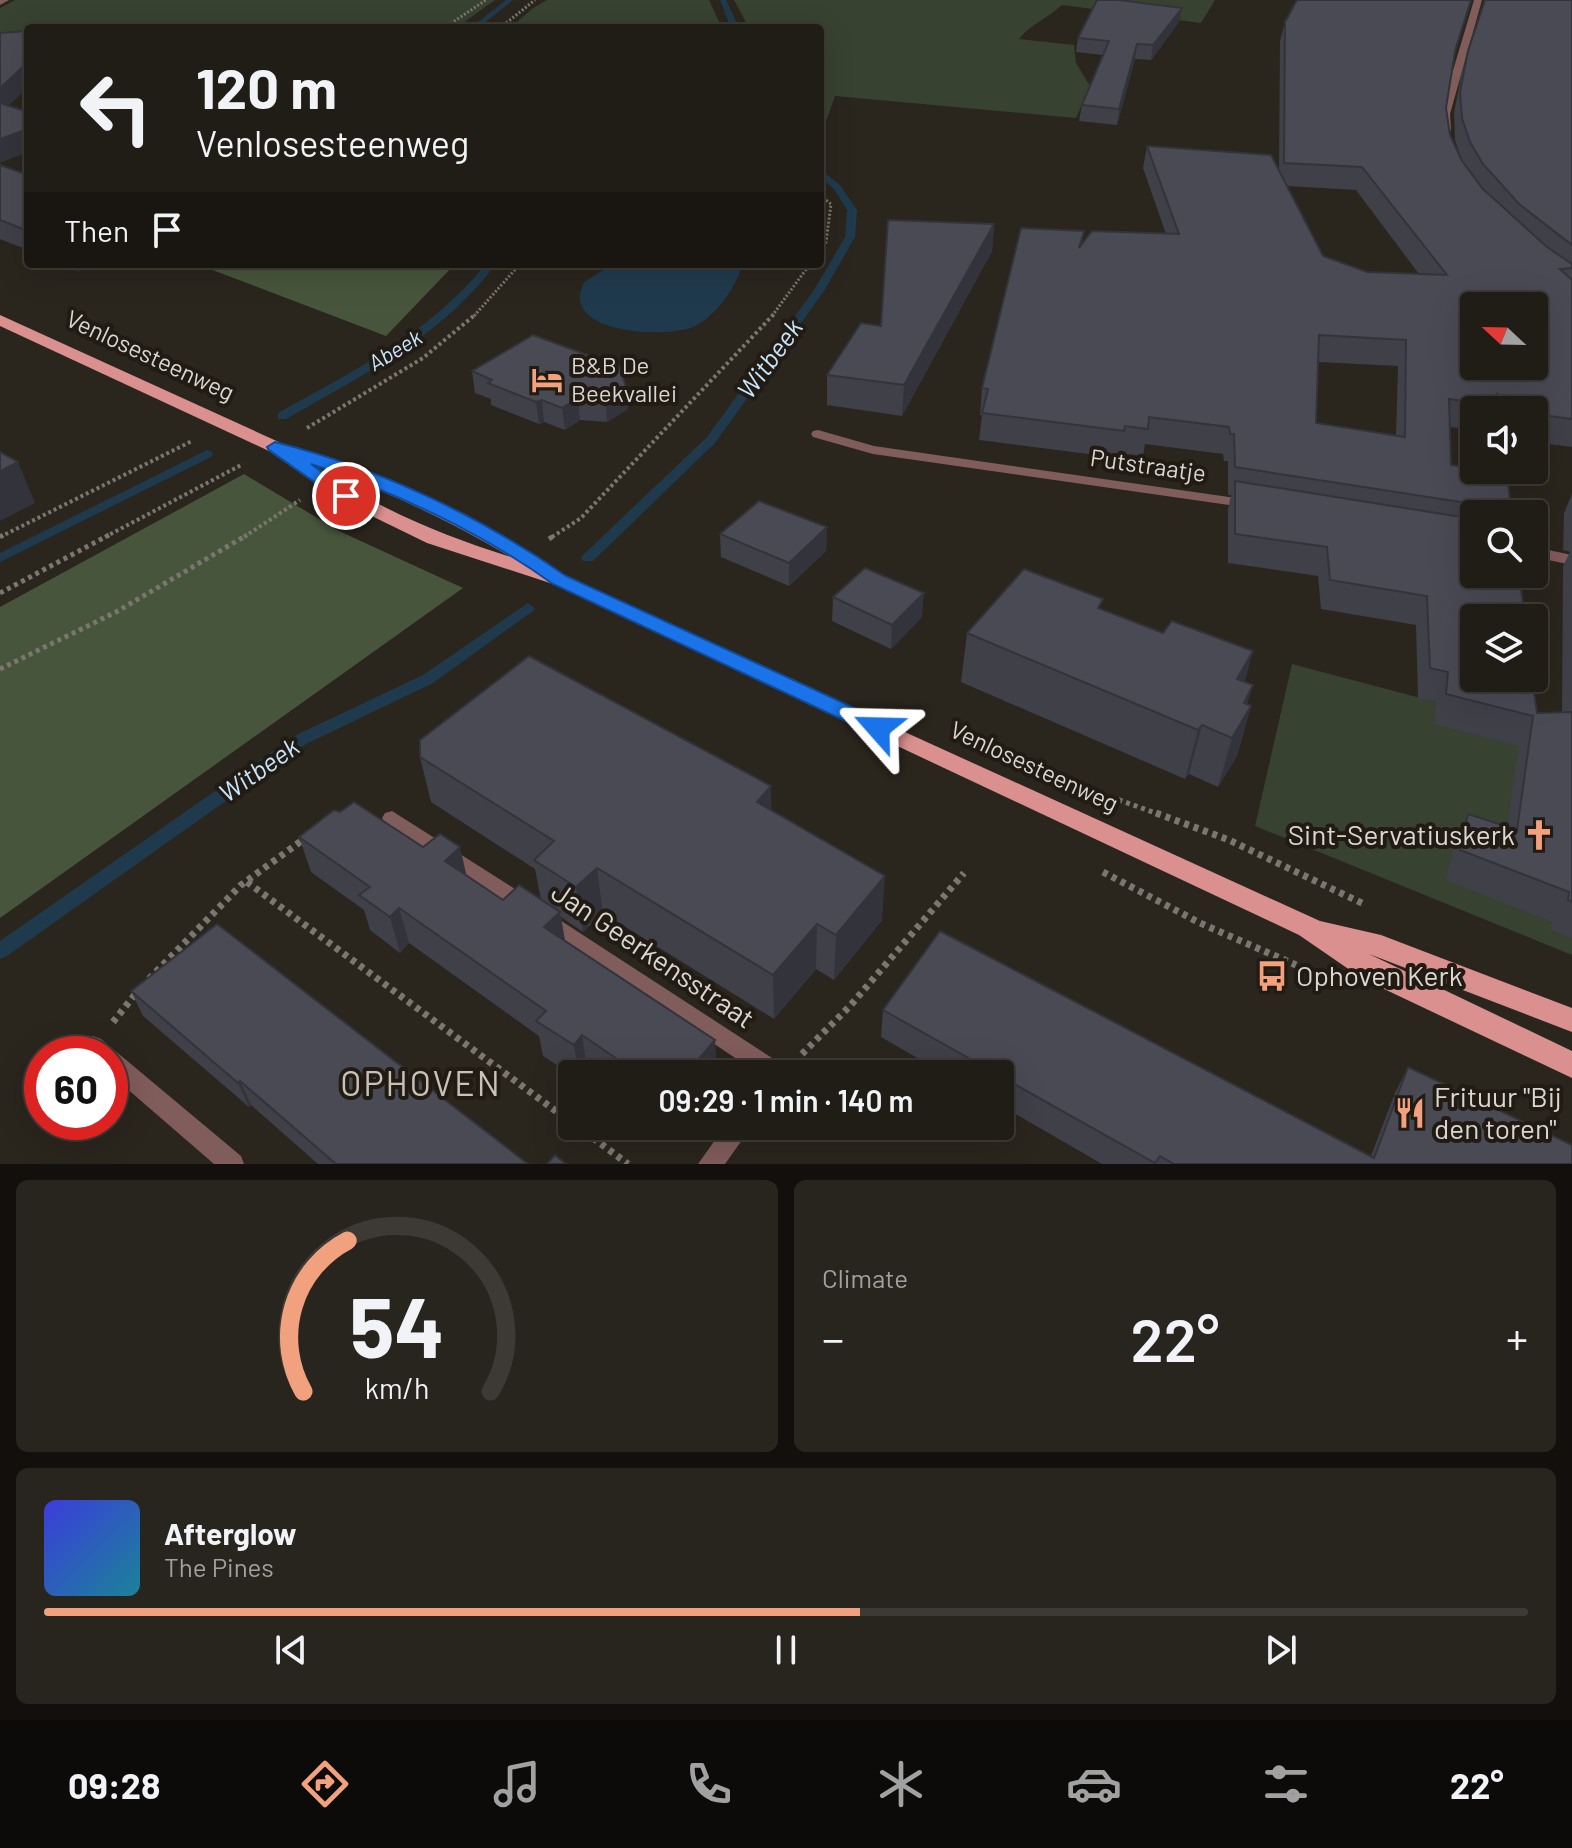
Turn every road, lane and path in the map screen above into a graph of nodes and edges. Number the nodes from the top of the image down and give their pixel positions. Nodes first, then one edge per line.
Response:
1 (486, 0) edge
2 (535, 0) edge
3 (1478, 0) edge
4 (450, 24) edge
5 (505, 24) edge
6 (1447, 140) edge
7 (824, 198) edge
8 (824, 245) edge
9 (517, 268) edge
10 (807, 268) edge
11 (0, 320) edge
12 (225, 424) junction
13 (818, 434) dead end
14 (275, 447) junction
15 (325, 482) junction
16 (1272, 507) edge
17 (0, 537) edge
18 (525, 555) junction
19 (1548, 555) edge
20 (1572, 560) edge
21 (560, 580) junction
22 (0, 593) edge
23 (0, 669) edge
24 (392, 818) dead end
25 (314, 834) edge
26 (964, 873) dead end
27 (247, 882) junction
28 (1308, 927) junction
29 (1572, 1020) edge
30 (113, 1036) edge
31 (770, 1060) edge
32 (793, 1060) edge
33 (1572, 1065) edge
34 (128, 1076) edge
35 (558, 1112) edge
36 (596, 1140) edge
37 (729, 1140) edge
38 (232, 1164) edge
39 (628, 1164) edge
40 (710, 1164) edge

1 - 4 path
2 - 5 path
3 - 6 street
7 - 8 path
9 - 14 path
10 - 18 path
11 - 12 main road, Venlosesteenweg
12 - 14 main road, Venlosesteenweg
12 - 17 path
13 - 16 street, Putstraatje
14 - 15 main road, Venlosesteenweg
14 - 18 main road, Venlosesteenweg
14 - 22 path
15 - 21 main road, Venlosesteenweg
15 - 23 path
18 - 21 main road, Venlosesteenweg
19 - 20 street
21 - 28 main road, Venlosesteenweg
24 - 31 street, Jan Geerkensstraat
25 - 27 path
26 - 32 path
27 - 30 path
27 - 35 path
28 - 29 main road, Venlosesteenweg
28 - 33 main road, Venlosesteenweg
34 - 38 street
36 - 39 path
37 - 40 street

